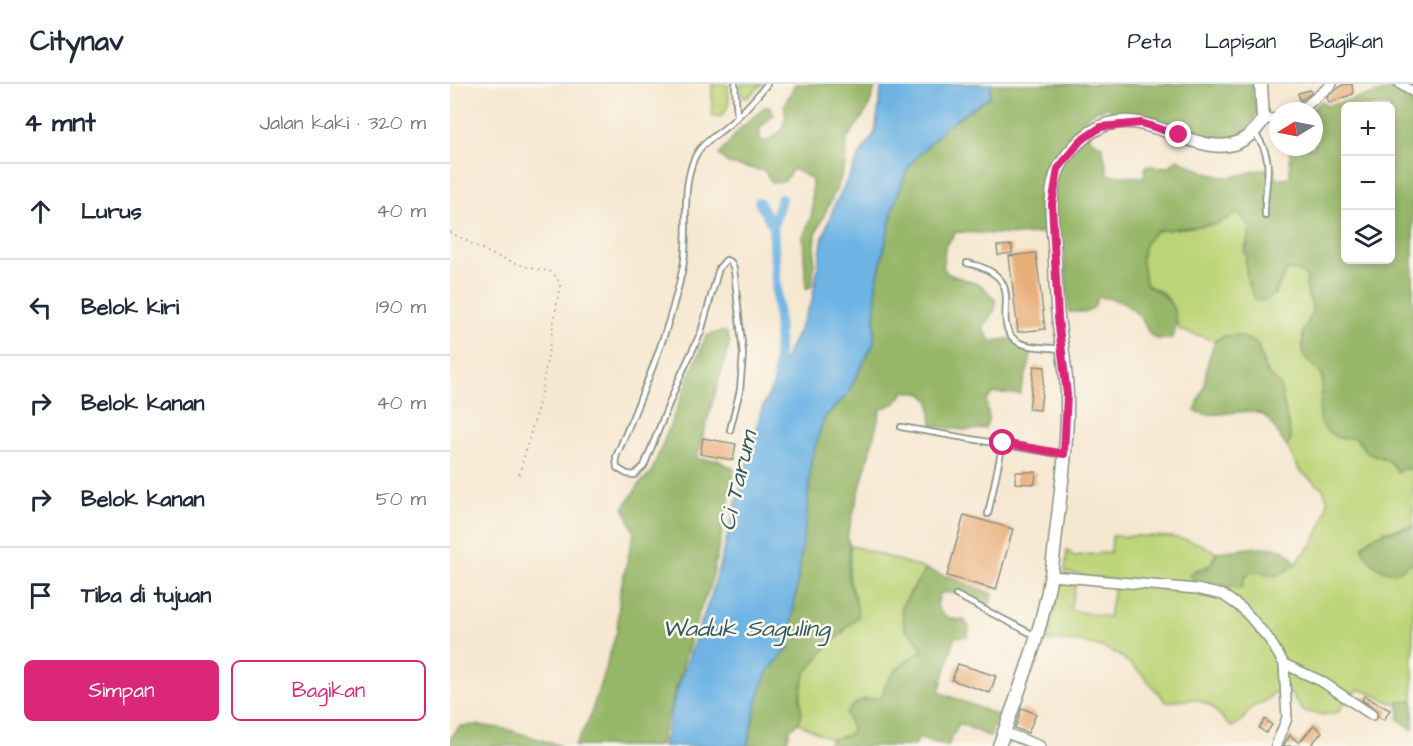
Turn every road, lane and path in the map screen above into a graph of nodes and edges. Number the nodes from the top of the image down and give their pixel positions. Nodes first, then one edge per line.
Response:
1 (735, 84) edge
2 (767, 84) edge
3 (1261, 84) edge
4 (1332, 84) edge
5 (1400, 84) edge
6 (1413, 92) edge
7 (1311, 102) edge
8 (737, 116) junction
9 (1269, 119) edge
10 (1263, 120) junction
11 (1254, 132) junction
12 (1265, 216) dead end
13 (450, 232) edge
14 (967, 263) dead end
15 (1063, 349) junction
16 (901, 427) dead end
17 (730, 430) dead end
18 (1003, 443) junction
19 (1064, 454) junction
20 (519, 474) dead end
21 (988, 514) dead end
22 (1052, 576) junction
23 (956, 596) dead end
24 (1036, 636) junction
25 (1284, 664) junction
26 (1372, 715) dead end
27 (1004, 732) junction
28 (999, 746) edge
29 (1040, 746) edge
30 (1276, 746) edge

1 - 8 lane
2 - 8 lane
3 - 10 street
4 - 7 street
5 - 6 street
8 - 17 lane
9 - 10 street
10 - 11 street
11 - 12 lane
11 - 15 street
13 - 20 path
14 - 15 lane
15 - 19 street
16 - 18 lane
18 - 19 lane
18 - 21 lane
19 - 22 street
22 - 24 street
22 - 25 street
23 - 24 lane
24 - 27 street
25 - 26 street
25 - 30 street
27 - 28 street
27 - 29 street

